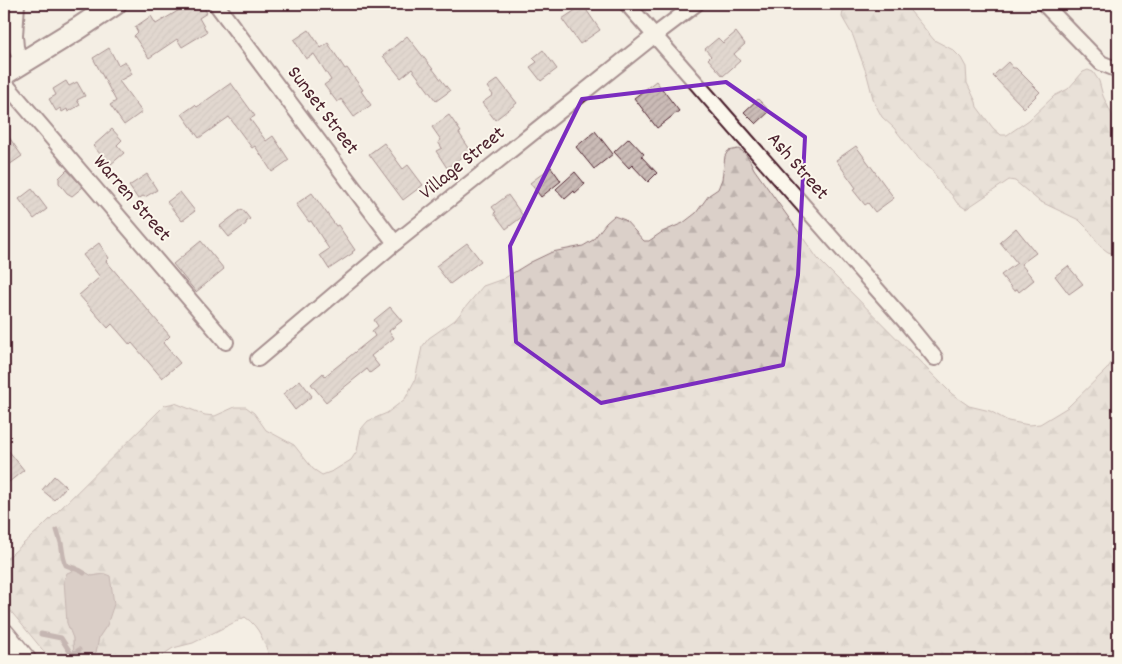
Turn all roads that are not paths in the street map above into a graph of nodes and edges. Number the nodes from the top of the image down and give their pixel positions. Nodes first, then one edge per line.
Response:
1 (17, 4) edge
2 (115, 4) edge
3 (216, 4) edge
4 (627, 4) edge
5 (696, 4) edge
6 (1044, 4) edge
7 (655, 35) junction
8 (12, 69) edge
9 (1118, 70) edge
10 (4, 82) edge
11 (395, 243) junction
12 (226, 342) dead end
13 (935, 358) dead end
14 (258, 359) dead end
15 (4, 632) edge
16 (16, 655) edge

1 - 8 street
2 - 8 main road
3 - 11 street, Sunset Street
4 - 7 street, Ash Street
5 - 7 street, Village Street
6 - 9 street
7 - 11 street, Village Street
7 - 13 street, Ash Street
10 - 12 street, Warren Street
11 - 14 street, Village Street
15 - 16 street

